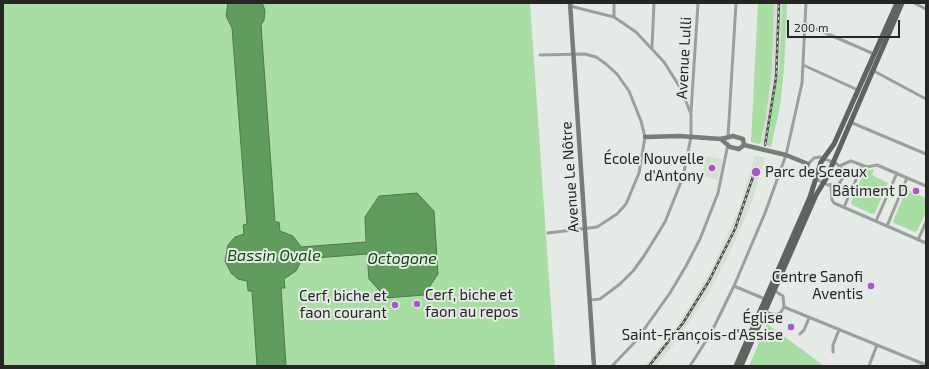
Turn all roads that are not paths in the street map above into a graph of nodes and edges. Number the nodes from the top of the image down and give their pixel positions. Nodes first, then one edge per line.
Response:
1 (614, 3) edge
2 (654, 3) edge
3 (698, 3) edge
4 (736, 3) edge
5 (806, 3) edge
6 (897, 3) edge
7 (902, 3) edge
8 (914, 3) edge
9 (570, 4) edge
10 (926, 8) edge
11 (614, 17) junction
12 (805, 24) junction
13 (652, 48) junction
14 (571, 54) junction
15 (874, 54) junction
16 (540, 55) dead end
17 (803, 66) junction
18 (872, 70) junction
19 (858, 90) junction
20 (926, 99) edge
21 (691, 114) junction
22 (850, 122) junction
23 (645, 137) junction
24 (691, 137) junction
25 (728, 137) junction
26 (721, 139) junction
27 (728, 144) junction
28 (744, 145) junction
29 (926, 154) edge
30 (786, 155) junction
31 (824, 159) junction
32 (833, 162) junction
33 (808, 164) junction
34 (839, 166) junction
35 (862, 166) junction
36 (897, 173) junction
37 (815, 177) junction
38 (907, 178) junction
39 (823, 183) junction
40 (831, 186) junction
41 (926, 186) edge
42 (844, 207) junction
43 (876, 221) junction
44 (926, 222) edge
45 (887, 226) junction
46 (586, 230) junction
47 (548, 233) dead end
48 (918, 240) junction
49 (926, 243) edge
50 (734, 286) junction
51 (774, 291) junction
52 (765, 299) junction
53 (591, 300) junction
54 (784, 308) junction
55 (765, 312) junction
56 (809, 318) junction
57 (839, 330) junction
58 (800, 334) dead end
59 (877, 345) junction
60 (594, 349) junction
61 (833, 352) dead end
62 (926, 365) edge
63 (594, 366) edge
64 (597, 366) edge
65 (612, 366) edge
66 (690, 366) edge
67 (736, 366) edge
68 (741, 366) edge
69 (869, 366) edge

1 - 11 street
2 - 13 street
3 - 21 street, Avenue Lulli
4 - 25 street
5 - 12 street
6 - 15 main road
7 - 18 main road
8 - 10 street
9 - 11 street
9 - 14 main road, Avenue Le Nôtre
11 - 13 street
12 - 15 street
12 - 17 street
13 - 21 street
14 - 16 street
14 - 23 street
14 - 46 main road, Avenue Le Nôtre
15 - 19 main road
17 - 19 street
17 - 30 street
18 - 20 street
18 - 22 main road
19 - 31 main road
21 - 24 street, Avenue Lulli
22 - 29 street
22 - 32 main road
23 - 24 main road
23 - 46 street
24 - 26 main road
24 - 53 street, Avenue Lulli
25 - 26 main road
25 - 27 main road
25 - 28 main road
26 - 27 main road
27 - 28 main road
27 - 65 street
28 - 30 main road
30 - 33 main road
30 - 50 street
31 - 32 street
31 - 33 street
31 - 37 main road
32 - 34 street
32 - 39 main road
33 - 37 street
34 - 35 street
34 - 40 street
35 - 36 street
35 - 42 street
36 - 38 street
36 - 43 street
37 - 39 street
37 - 52 main road
38 - 41 street
38 - 45 street
39 - 40 street
39 - 51 main road
40 - 42 street
42 - 43 street
43 - 45 street
44 - 48 street
45 - 48 street
46 - 47 street
46 - 53 main road, Avenue Le Nôtre
48 - 49 street
50 - 52 street
50 - 66 street
51 - 54 street
51 - 55 main road
52 - 67 main road
53 - 60 main road, Avenue Le Nôtre
54 - 55 street
54 - 56 street
55 - 68 main road
56 - 57 street
56 - 58 street
57 - 59 street
57 - 61 street
59 - 62 street
59 - 69 street
60 - 63 main road, Avenue Le Nôtre
60 - 64 main road, Avenue Le Nôtre

